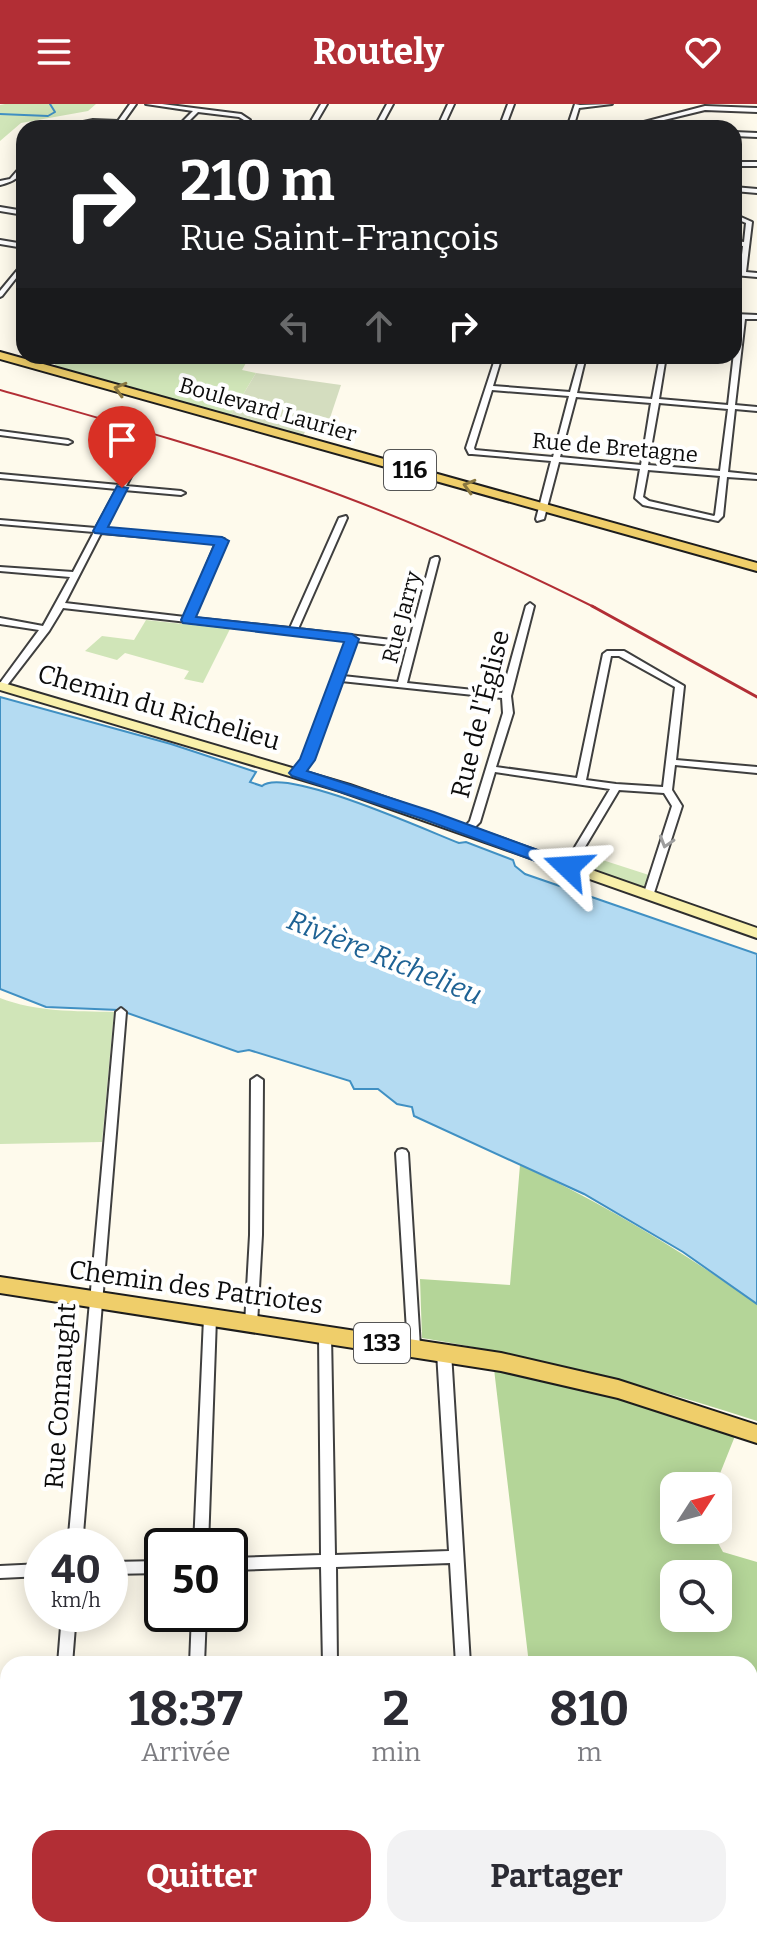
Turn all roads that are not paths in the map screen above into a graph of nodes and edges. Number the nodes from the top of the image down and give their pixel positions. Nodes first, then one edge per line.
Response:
1 (133, 104) edge
2 (149, 104) edge
3 (609, 104) edge
4 (577, 106) edge
5 (197, 110) junction
6 (757, 110) edge
7 (121, 120) edge
8 (187, 120) edge
9 (246, 120) edge
10 (656, 120) edge
11 (757, 156) edge
12 (756, 164) edge
13 (742, 219) edge
14 (742, 244) edge
15 (747, 244) junction
16 (16, 274) edge
17 (743, 274) joint
18 (757, 275) edge
19 (0, 295) edge
20 (31, 364) edge
21 (496, 364) edge
22 (581, 364) edge
23 (662, 364) edge
24 (735, 364) edge
25 (0, 367) edge
26 (488, 388) junction
27 (573, 394) junction
28 (656, 401) junction
29 (732, 407) junction
30 (757, 409) edge
31 (0, 433) edge
32 (68, 442) dead end
33 (141, 450) dead end
34 (557, 461) junction
35 (644, 468) junction
36 (724, 475) junction
37 (0, 476) edge
38 (757, 477) edge
39 (122, 488) junction
40 (181, 493) dead end
41 (542, 514) junction
42 (343, 518) dead end
43 (0, 522) edge
44 (100, 531) junction
45 (435, 559) dead end
46 (757, 567) edge
47 (0, 569) edge
48 (76, 575) junction
49 (757, 580) edge
50 (60, 605) junction
51 (530, 606) dead end
52 (188, 620) junction
53 (0, 621) edge
54 (46, 629) junction
55 (293, 632) junction
56 (352, 639) junction
57 (413, 645) junction
58 (337, 678) junction
59 (402, 684) junction
60 (1, 686) edge
61 (506, 696) junction
62 (671, 762) junction
63 (491, 769) junction
64 (757, 770) edge
65 (297, 773) junction
66 (581, 780) junction
67 (616, 787) junction
68 (667, 790) junction
69 (467, 830) junction
70 (568, 867) junction
71 (648, 896) junction
72 (757, 933) edge
73 (121, 1012) dead end
74 (257, 1080) dead end
75 (402, 1153) dead end
76 (0, 1285) edge
77 (94, 1300) junction
78 (210, 1318) junction
79 (251, 1324) junction
80 (325, 1334) junction
81 (414, 1347) junction
82 (444, 1352) junction
83 (757, 1434) edge
84 (76, 1528) edge
85 (202, 1528) edge
86 (456, 1557) junction
87 (328, 1561) junction
88 (248, 1563) edge
89 (24, 1571) edge
90 (0, 1572) edge
91 (68, 1632) edge
92 (198, 1632) edge
93 (66, 1656) edge
94 (197, 1656) edge
95 (330, 1656) edge
96 (462, 1656) edge

1 - 7 street
2 - 5 street
3 - 4 street
5 - 8 street
5 - 9 street
6 - 10 street
11 - 12 street
13 - 15 street
14 - 15 street
15 - 17 street
16 - 19 street
17 - 18 street
41 -> 20 main road, Boulevard Laurier / 116
21 - 26 street
22 - 27 street
23 - 28 street
24 - 29 street
25 - 41 main road, Boulevard Laurier / 116
26 - 27 street
26 - 34 street, Rue de Bretagne
27 - 28 street
27 - 34 street
28 - 29 street
28 - 35 street
29 - 30 street
29 - 36 street
31 - 32 street
33 - 39 street
34 - 35 street, Rue de Bretagne
34 - 41 street
35 - 36 street, Rue de Bretagne
35 - 36 street
36 - 38 street, Rue de Bretagne
37 - 39 street
39 - 40 street
39 - 44 street
41 - 46 main road, Boulevard Laurier / 116
41 - 49 main road, Boulevard Laurier / 116
42 - 55 street
43 - 44 street
44 - 48 street
44 - 52 street
45 - 57 street, Rue Jarry
47 - 48 street
48 - 50 street
50 - 52 street
50 - 54 street
51 - 61 street, Rue de l'Église
52 - 55 street
53 - 54 street
54 - 60 street
55 - 56 street
56 - 57 street
56 - 58 street
57 - 59 street, Rue Jarry
58 - 59 street
58 - 65 street
59 - 61 street
60 - 65 main road, Chemin du Richelieu
61 - 63 street, Rue de l'Église
62 - 64 street
62 - 66 street
62 - 68 street
63 - 66 street
63 - 69 street, Rue de l'Église
65 - 69 main road, Chemin du Richelieu
66 - 67 street
67 - 68 street
67 - 70 street
68 -> 71 street
69 - 70 main road, Chemin du Richelieu
70 - 71 main road, Chemin du Richelieu
71 - 72 main road, Chemin du Richelieu
73 - 77 street, Rue Connaught
74 - 79 street
75 - 81 street
76 - 77 main road, Chemin des Patriotes / 133
77 - 78 main road, Chemin des Patriotes / 133
77 - 84 street, Rue Connaught
78 - 79 main road, Chemin des Patriotes / 133
78 - 85 street
79 - 80 main road, Chemin des Patriotes / 133
80 - 81 main road, Chemin des Patriotes / 133
80 - 87 street
81 - 82 main road, Chemin des Patriotes / 133
82 - 83 main road, Chemin des Patriotes / 133
82 - 86 street
86 - 87 street
86 - 96 street
87 - 88 street
87 - 95 street
89 - 90 street
91 - 93 street
92 - 94 street

